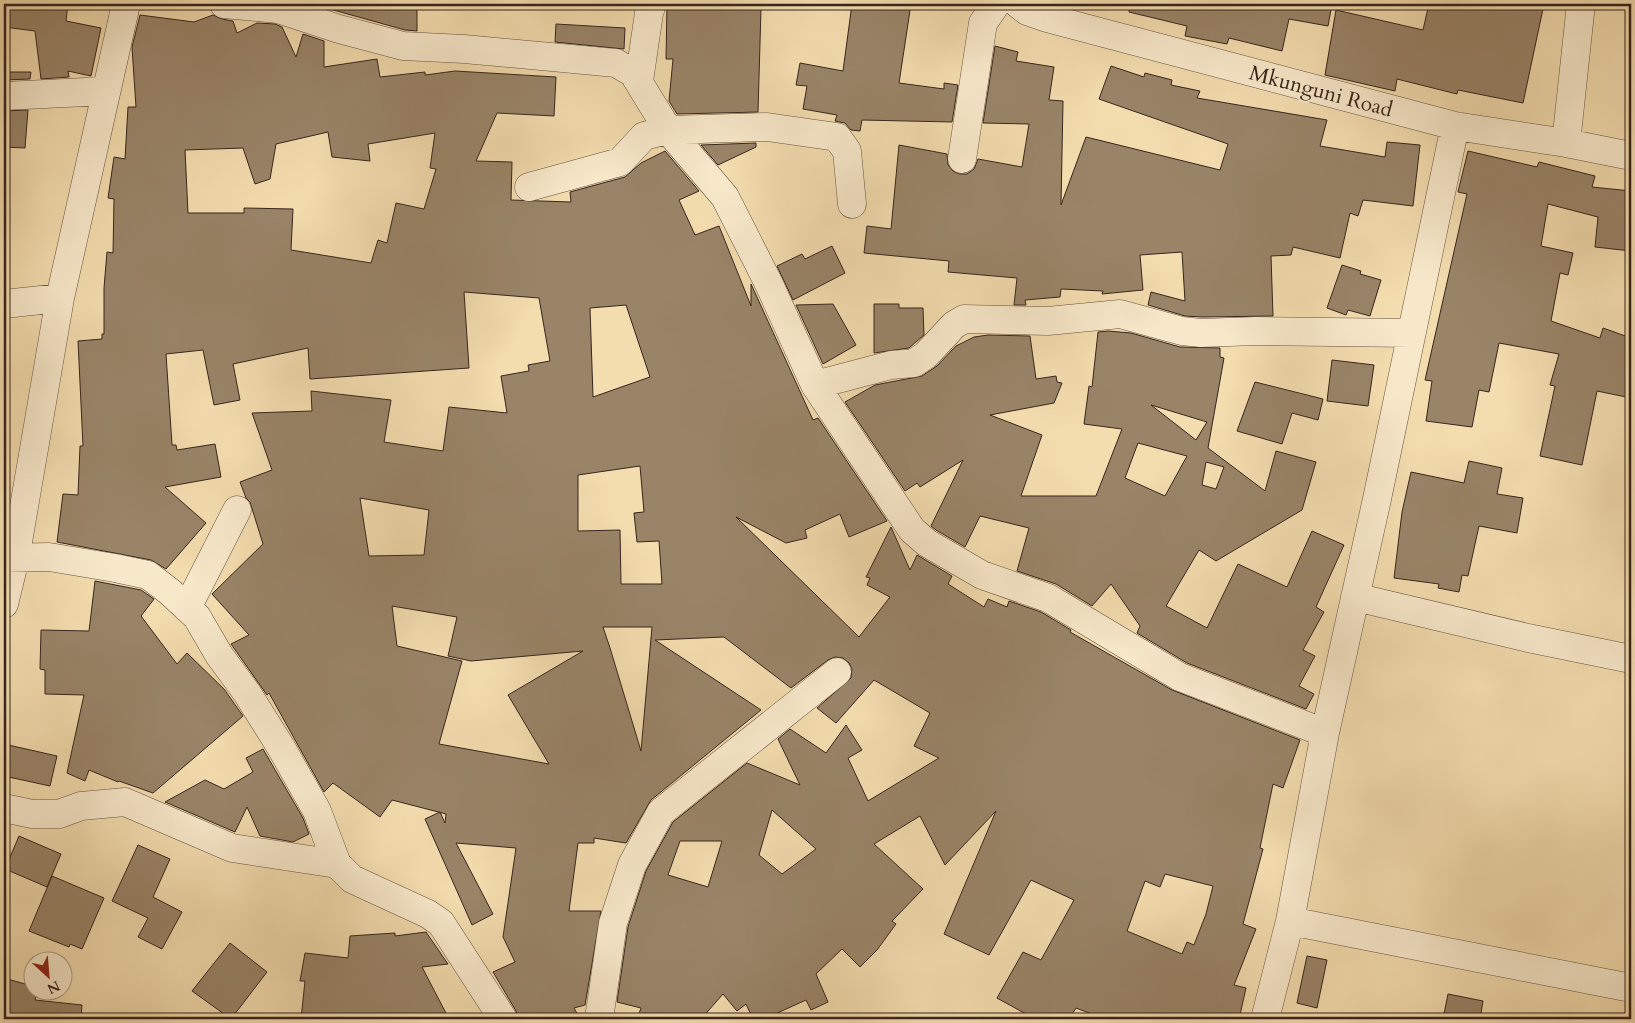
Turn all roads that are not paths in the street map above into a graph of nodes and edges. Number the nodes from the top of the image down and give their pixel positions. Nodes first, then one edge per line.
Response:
1 (126, 4) edge
2 (224, 4) edge
3 (652, 4) edge
4 (996, 4) edge
5 (1018, 4) edge
6 (1581, 4) edge
7 (639, 81) junction
8 (106, 91) junction
9 (4, 96) edge
10 (1455, 126) junction
11 (668, 130) junction
12 (1566, 142) junction
13 (1631, 156) edge
14 (962, 159) dead end
15 (529, 187) dead end
16 (852, 204) dead end
17 (60, 298) junction
18 (4, 304) edge
19 (1411, 333) junction
20 (815, 386) junction
21 (237, 510) dead end
22 (9, 558) edge
23 (1355, 597) junction
24 (4, 604) edge
25 (187, 608) junction
26 (1631, 659) edge
27 (837, 672) dead end
28 (1325, 733) junction
29 (4, 808) edge
30 (337, 864) junction
31 (1290, 921) junction
32 (1631, 988) edge
33 (502, 1019) edge
34 (600, 1019) edge
35 (1265, 1019) edge

1 - 8 street
2 - 7 street
3 - 7 street
4 - 14 street
5 - 10 street, Mkunguni Road
6 - 12 street
7 - 11 street
8 - 9 street
8 - 17 street
10 - 12 street, Mkunguni Road
10 - 19 street
11 - 15 street
11 - 16 street
11 - 20 street
12 - 13 street, Mkunguni Road
17 - 18 street
17 - 22 street
19 - 20 street
19 - 23 street
20 - 28 street
21 - 25 street
22 - 24 street
22 - 25 street
23 - 26 street
23 - 28 street
25 - 30 street
27 - 34 street
28 - 31 street
29 - 30 street
30 - 33 street
31 - 32 street
31 - 35 street

